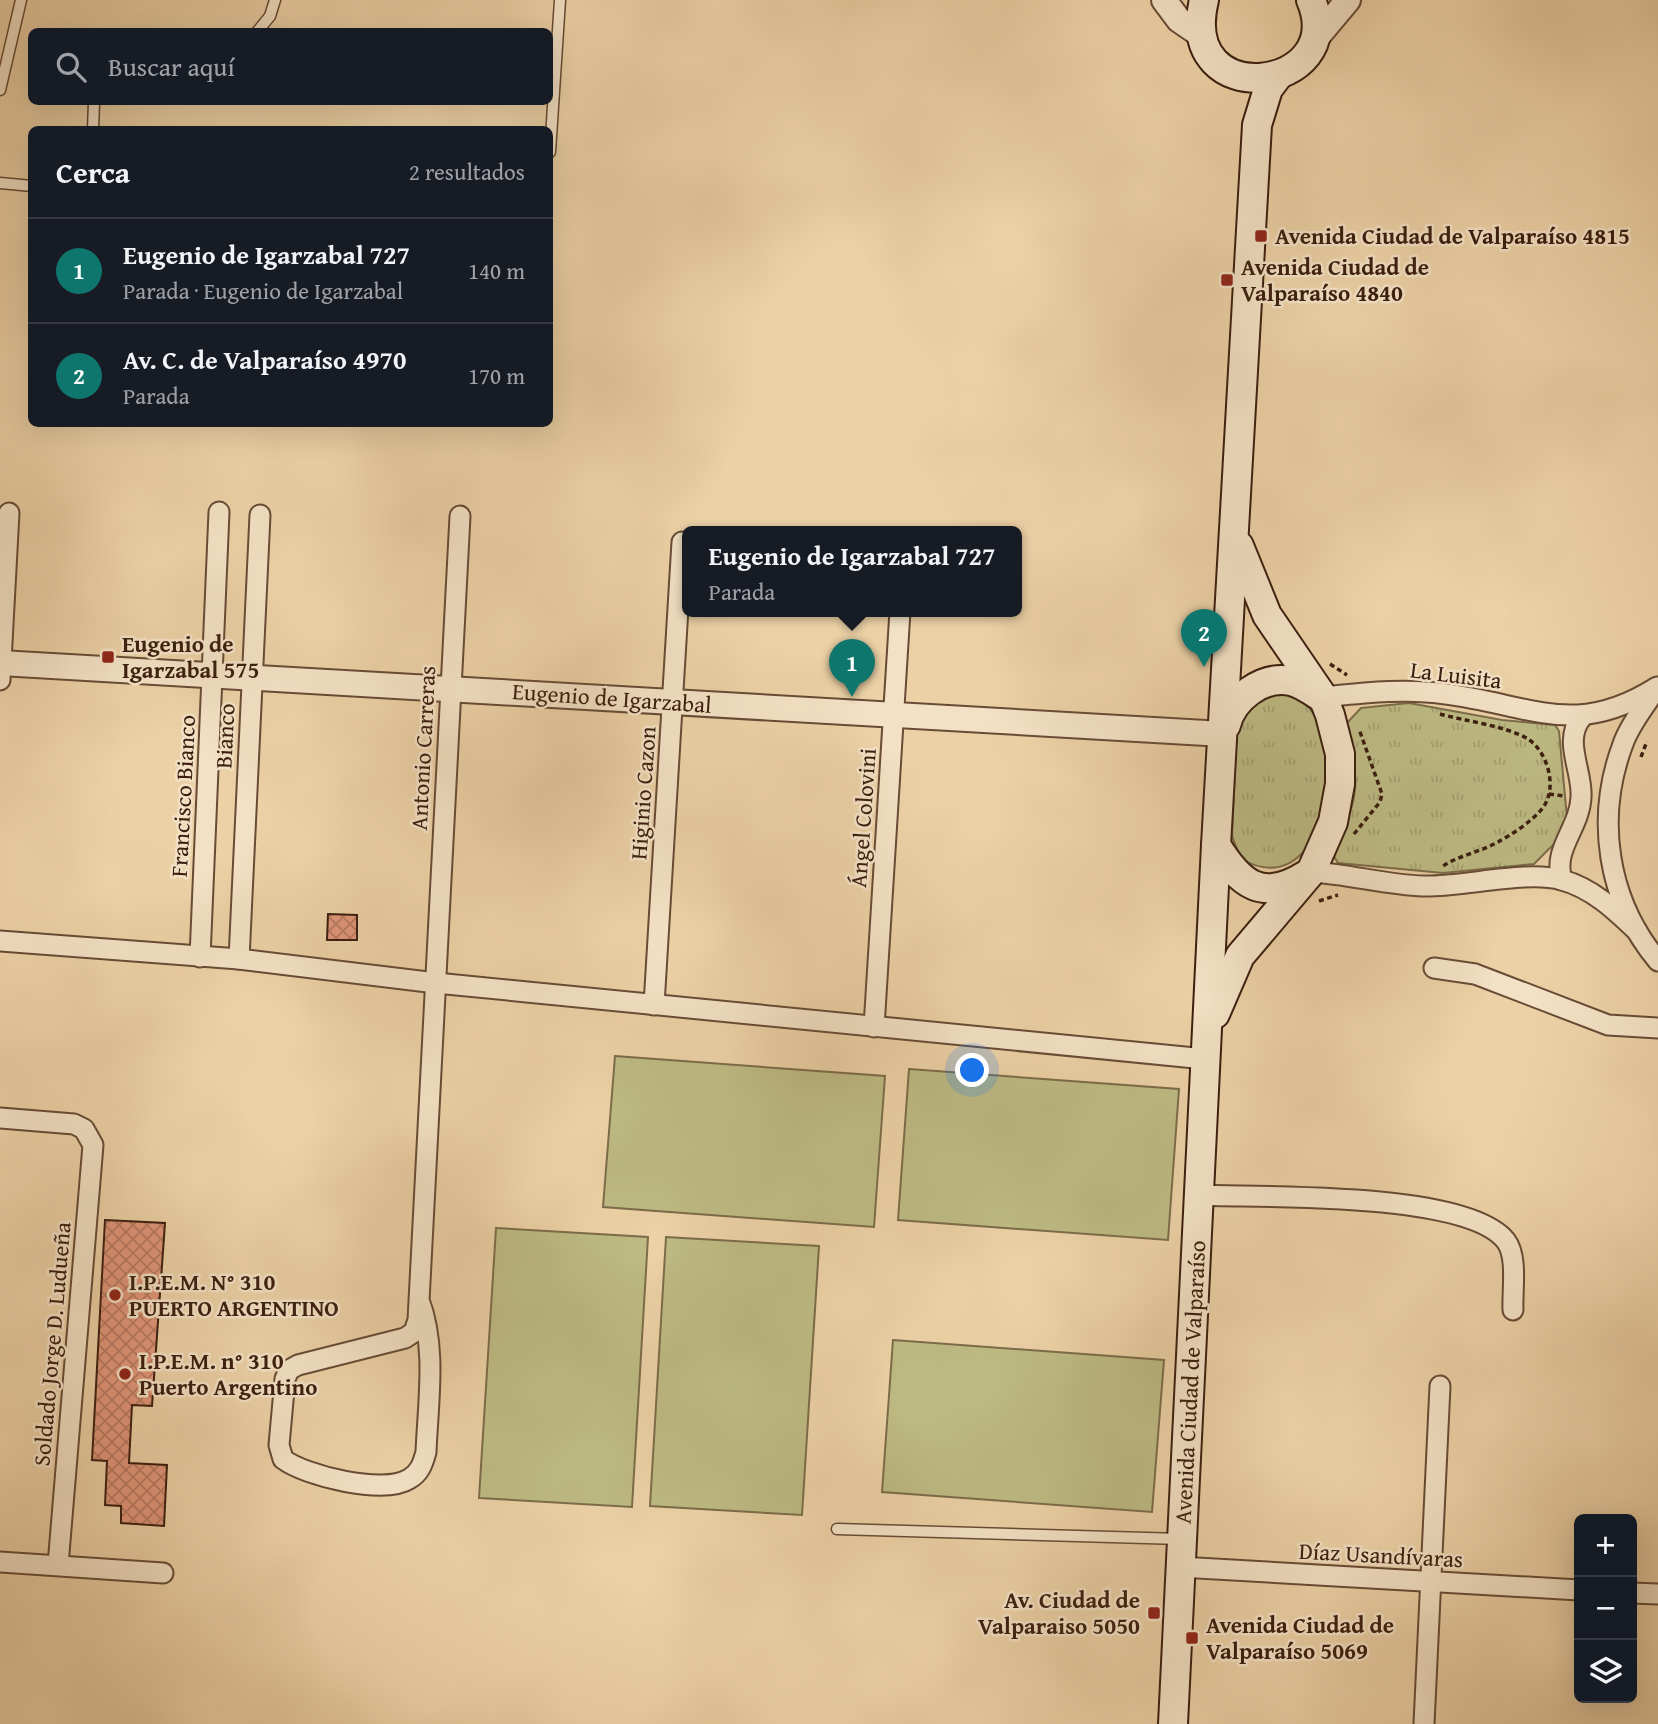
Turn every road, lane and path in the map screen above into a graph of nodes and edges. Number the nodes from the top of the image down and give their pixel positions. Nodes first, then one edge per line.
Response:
1 (21, 0) edge
2 (275, 0) edge
3 (560, 0) edge
4 (1164, 0) edge
5 (1204, 0) edge
6 (1311, 0) edge
7 (1348, 0) edge
8 (260, 28) edge
9 (1201, 35) junction
10 (1312, 43) junction
11 (1236, 75) junction
12 (1277, 76) junction
13 (0, 90) edge
14 (94, 105) edge
15 (1257, 125) junction
16 (93, 126) edge
17 (552, 126) edge
18 (0, 183) edge
19 (28, 186) edge
20 (219, 512) dead end
21 (9, 513) dead end
22 (260, 515) dead end
23 (460, 516) dead end
24 (1235, 533) junction
25 (682, 542) dead end
26 (900, 617) edge
27 (1325, 658) dead end
28 (0, 669) edge
29 (213, 676) junction
30 (253, 677) junction
31 (451, 687) junction
32 (1658, 687) edge
33 (1351, 694) junction
34 (1452, 695) junction
35 (1323, 697) junction
36 (673, 703) junction
37 (894, 713) junction
38 (1437, 713) dead end
39 (1602, 713) junction
40 (1582, 717) junction
41 (1455, 718) junction
42 (1650, 732) dead end
43 (1223, 734) junction
44 (1623, 744) junction
45 (1637, 765) dead end
46 (1354, 835) dead end
47 (1216, 845) junction
48 (1612, 862) junction
49 (1311, 872) junction
50 (1562, 880) junction
51 (1424, 886) junction
52 (1584, 890) junction
53 (1343, 894) dead end
54 (1317, 902) dead end
55 (1637, 931) junction
56 (0, 941) edge
57 (200, 957) junction
58 (239, 959) junction
59 (1658, 961) edge
60 (1434, 968) dead end
61 (436, 982) junction
62 (654, 1005) junction
63 (874, 1027) junction
64 (1658, 1028) edge
65 (1206, 1049) junction
66 (0, 1118) edge
67 (1199, 1195) junction
68 (419, 1300) junction
69 (1513, 1310) dead end
70 (1440, 1386) dead end
71 (837, 1529) dead end
72 (1182, 1539) junction
73 (0, 1562) edge
74 (58, 1565) junction
75 (1180, 1567) junction
76 (163, 1573) dead end
77 (1431, 1583) junction
78 (1574, 1590) edge
79 (1637, 1593) edge
80 (1658, 1594) edge
81 (1173, 1724) edge
82 (1424, 1724) edge

1 - 13 lane
2 - 8 lane
3 - 17 lane
4 - 9 street
5 - 9 main road
6 - 10 main road
7 - 10 street
9 - 11 main road
10 - 12 main road
11 - 12 main road
11 - 15 main road, Avenida Ciudad de Valparaíso
12 - 15 main road, Avenida Ciudad de Valparaíso
14 - 16 lane
15 - 24 main road, Avenida Ciudad de Valparaíso
18 - 19 lane
20 - 29 street, Francisco Bianco
21 - 28 street
22 - 30 street, Bianco
23 - 31 street, Antonio Carreras
24 - 35 main road, Avenida Ciudad de Valparaíso
24 - 43 main road, Avenida Ciudad de Valparaíso
25 - 36 street, Higinio Cazon
26 - 37 street, Ángel Colovini
27 - 33 path
28 - 29 street, Eugenio de Igarzabal
29 - 30 street, Eugenio de Igarzabal
29 - 57 street, Francisco Bianco
30 - 31 street, Eugenio de Igarzabal
30 - 58 street, Bianco
31 - 36 street, Eugenio de Igarzabal
31 - 61 street, Antonio Carreras
32 - 39 street, La Luisita
32 - 44 street, La Luisita
33 - 34 street, La Luisita
33 - 35 street, La Luisita
33 - 46 path
34 - 40 street, La Luisita
34 - 41 path
35 - 43 main road
35 - 49 main road, Avenida Ciudad de Valparaíso
36 - 37 street, Eugenio de Igarzabal
36 - 62 street, Higinio Cazon
37 - 43 street, Eugenio de Igarzabal
37 - 63 street, Ángel Colovini
38 - 41 path
39 - 40 street, La Luisita
39 - 44 street
40 - 50 street
41 - 51 path
42 - 45 path
43 - 47 main road, Avenida Ciudad de Valparaíso
44 - 48 street, La Luisita
47 - 49 main road
47 - 65 main road, Avenida Ciudad de Valparaíso
48 - 52 street
48 - 55 street, La Luisita
49 - 51 street, La Luisita
49 - 65 main road, Avenida Ciudad de Valparaíso
50 - 51 street, La Luisita
50 - 52 street, La Luisita
52 - 55 street, La Luisita
53 - 54 path
55 - 59 street, La Luisita
56 - 57 street
57 - 58 street
58 - 61 street
60 - 64 street
61 - 62 street
61 - 68 street, Antonio Carreras
62 - 63 street
63 - 65 street
65 - 67 main road, Avenida Ciudad de Valparaíso
66 - 74 street, Soldado Jorge D. Ludueña
67 - 69 street
67 - 72 main road, Avenida Ciudad de Valparaíso
68 - 68 street
70 - 77 street
71 - 72 lane
72 - 75 main road, Avenida Ciudad de Valparaíso
73 - 74 street
74 - 76 street
75 - 77 street, Díaz Usandívaras
75 - 81 main road, Avenida Ciudad de Valparaíso
77 - 78 street, Díaz Usandívaras
77 - 82 street
79 - 80 street

